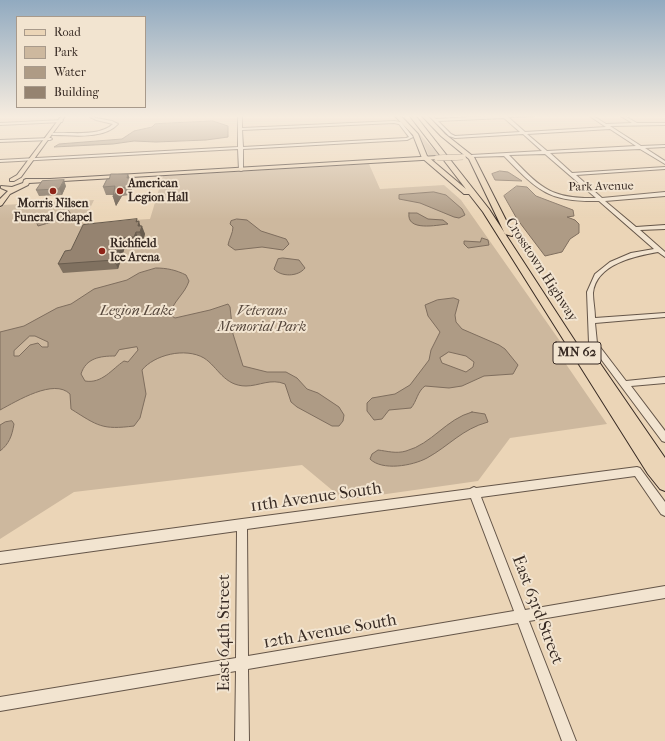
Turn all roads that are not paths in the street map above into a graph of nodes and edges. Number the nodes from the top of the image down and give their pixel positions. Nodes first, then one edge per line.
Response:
1 (40, 150) edge
2 (211, 150) edge
3 (241, 150) edge
4 (421, 150) edge
5 (439, 150) edge
6 (445, 150) edge
7 (462, 150) edge
8 (544, 150) edge
9 (592, 150) edge
10 (644, 150) edge
11 (547, 152) junction
12 (505, 154) junction
13 (471, 156) junction
14 (32, 159) junction
15 (426, 159) junction
16 (0, 161) edge
17 (665, 163) edge
18 (665, 168) edge
19 (241, 170) junction
20 (572, 174) junction
21 (11, 180) junction
22 (26, 180) junction
23 (50, 181) junction
24 (2, 186) edge
25 (20, 187) junction
26 (665, 194) edge
27 (0, 195) edge
28 (600, 198) junction
29 (0, 204) edge
30 (486, 211) junction
31 (665, 227) edge
32 (635, 229) junction
33 (509, 234) junction
34 (659, 250) junction
35 (665, 255) edge
36 (665, 315) edge
37 (591, 317) junction
38 (665, 380) edge
39 (623, 384) junction
40 (665, 438) edge
41 (665, 469) edge
42 (665, 485) edge
43 (474, 492) junction
44 (665, 511) edge
45 (242, 524) junction
46 (0, 558) edge
47 (665, 592) edge
48 (521, 616) junction
49 (242, 664) junction
50 (0, 704) edge
51 (242, 741) edge
52 (569, 741) edge

1 - 14 main road
2 - 14 street
3 - 19 street
4 - 15 highway
5 - 30 highway, Crosstown Highway / MN 62
6 - 33 highway, Crosstown Highway / MN 62
7 - 13 highway
8 - 11 street
9 - 11 street
10 - 17 street
11 - 12 street
11 - 20 street
12 - 13 street
12 - 28 street, Park Avenue
13 - 15 main road, bridge
13 - 33 highway
14 - 16 street
14 - 21 main road
14 - 22 main road
15 - 19 main road
15 - 30 highway
18 - 20 street
19 - 23 main road
20 - 28 street
21 - 22 main road
21 - 24 main road
22 - 23 main road
22 - 25 main road
23 - 25 main road
24 - 25 main road
24 - 27 main road
25 - 29 main road
26 - 28 street, Park Avenue
28 - 32 street
30 - 42 highway, Crosstown Highway / MN 62
31 - 32 street
32 - 34 street
33 - 41 highway, Crosstown Highway / MN 62
34 - 35 street
34 - 37 street
36 - 37 street
37 - 39 street
38 - 39 street
39 - 40 street
43 - 44 street, 11th Avenue South
43 - 45 street, 11th Avenue South
43 - 48 street, East 63rd Street
45 - 46 street, 11th Avenue South
45 - 49 street, East 64th Street
47 - 48 street, 12th Avenue South
48 - 49 street, 12th Avenue South
48 - 52 street, East 63rd Street
49 - 50 street, 12th Avenue South
49 - 51 street, East 64th Street

